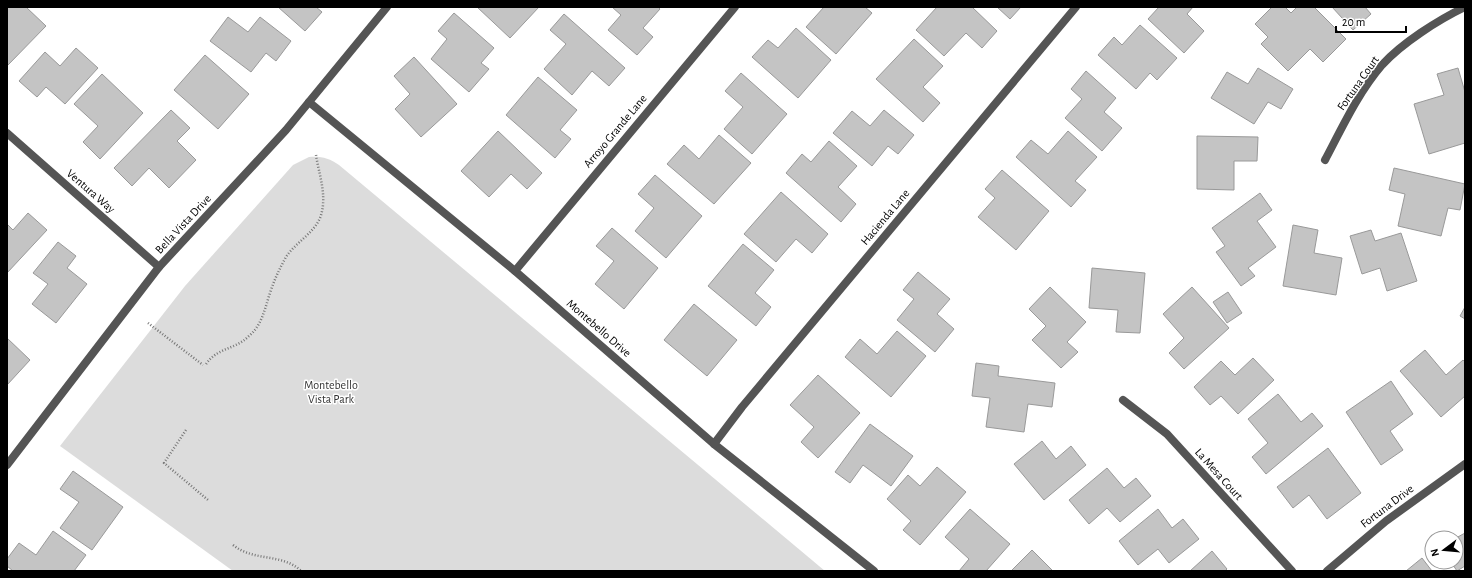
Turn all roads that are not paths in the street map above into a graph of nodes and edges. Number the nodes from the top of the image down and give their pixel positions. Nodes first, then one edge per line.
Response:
1 (387, 7) edge
2 (735, 7) edge
3 (1076, 7) edge
4 (1465, 7) edge
5 (309, 102) junction
6 (7, 133) edge
7 (1325, 160) dead end
8 (159, 267) junction
9 (515, 271) junction
10 (1123, 400) dead end
11 (714, 444) junction
12 (1465, 464) edge
13 (7, 465) edge
14 (874, 571) edge
15 (1292, 571) edge
16 (1327, 571) edge

1 - 5 street, Bella Vista Drive
2 - 9 street, Arroyo Grande Lane
3 - 11 street, Hacienda Lane
4 - 7 street, Fortuna Court
5 - 8 street, Bella Vista Drive
5 - 9 street, Montebello Drive
6 - 8 street, Ventura Way
8 - 13 street, Bella Vista Drive
9 - 11 street, Montebello Drive
10 - 15 street, La Mesa Court
11 - 14 street, Montebello Drive
12 - 16 street, Fortuna Drive

